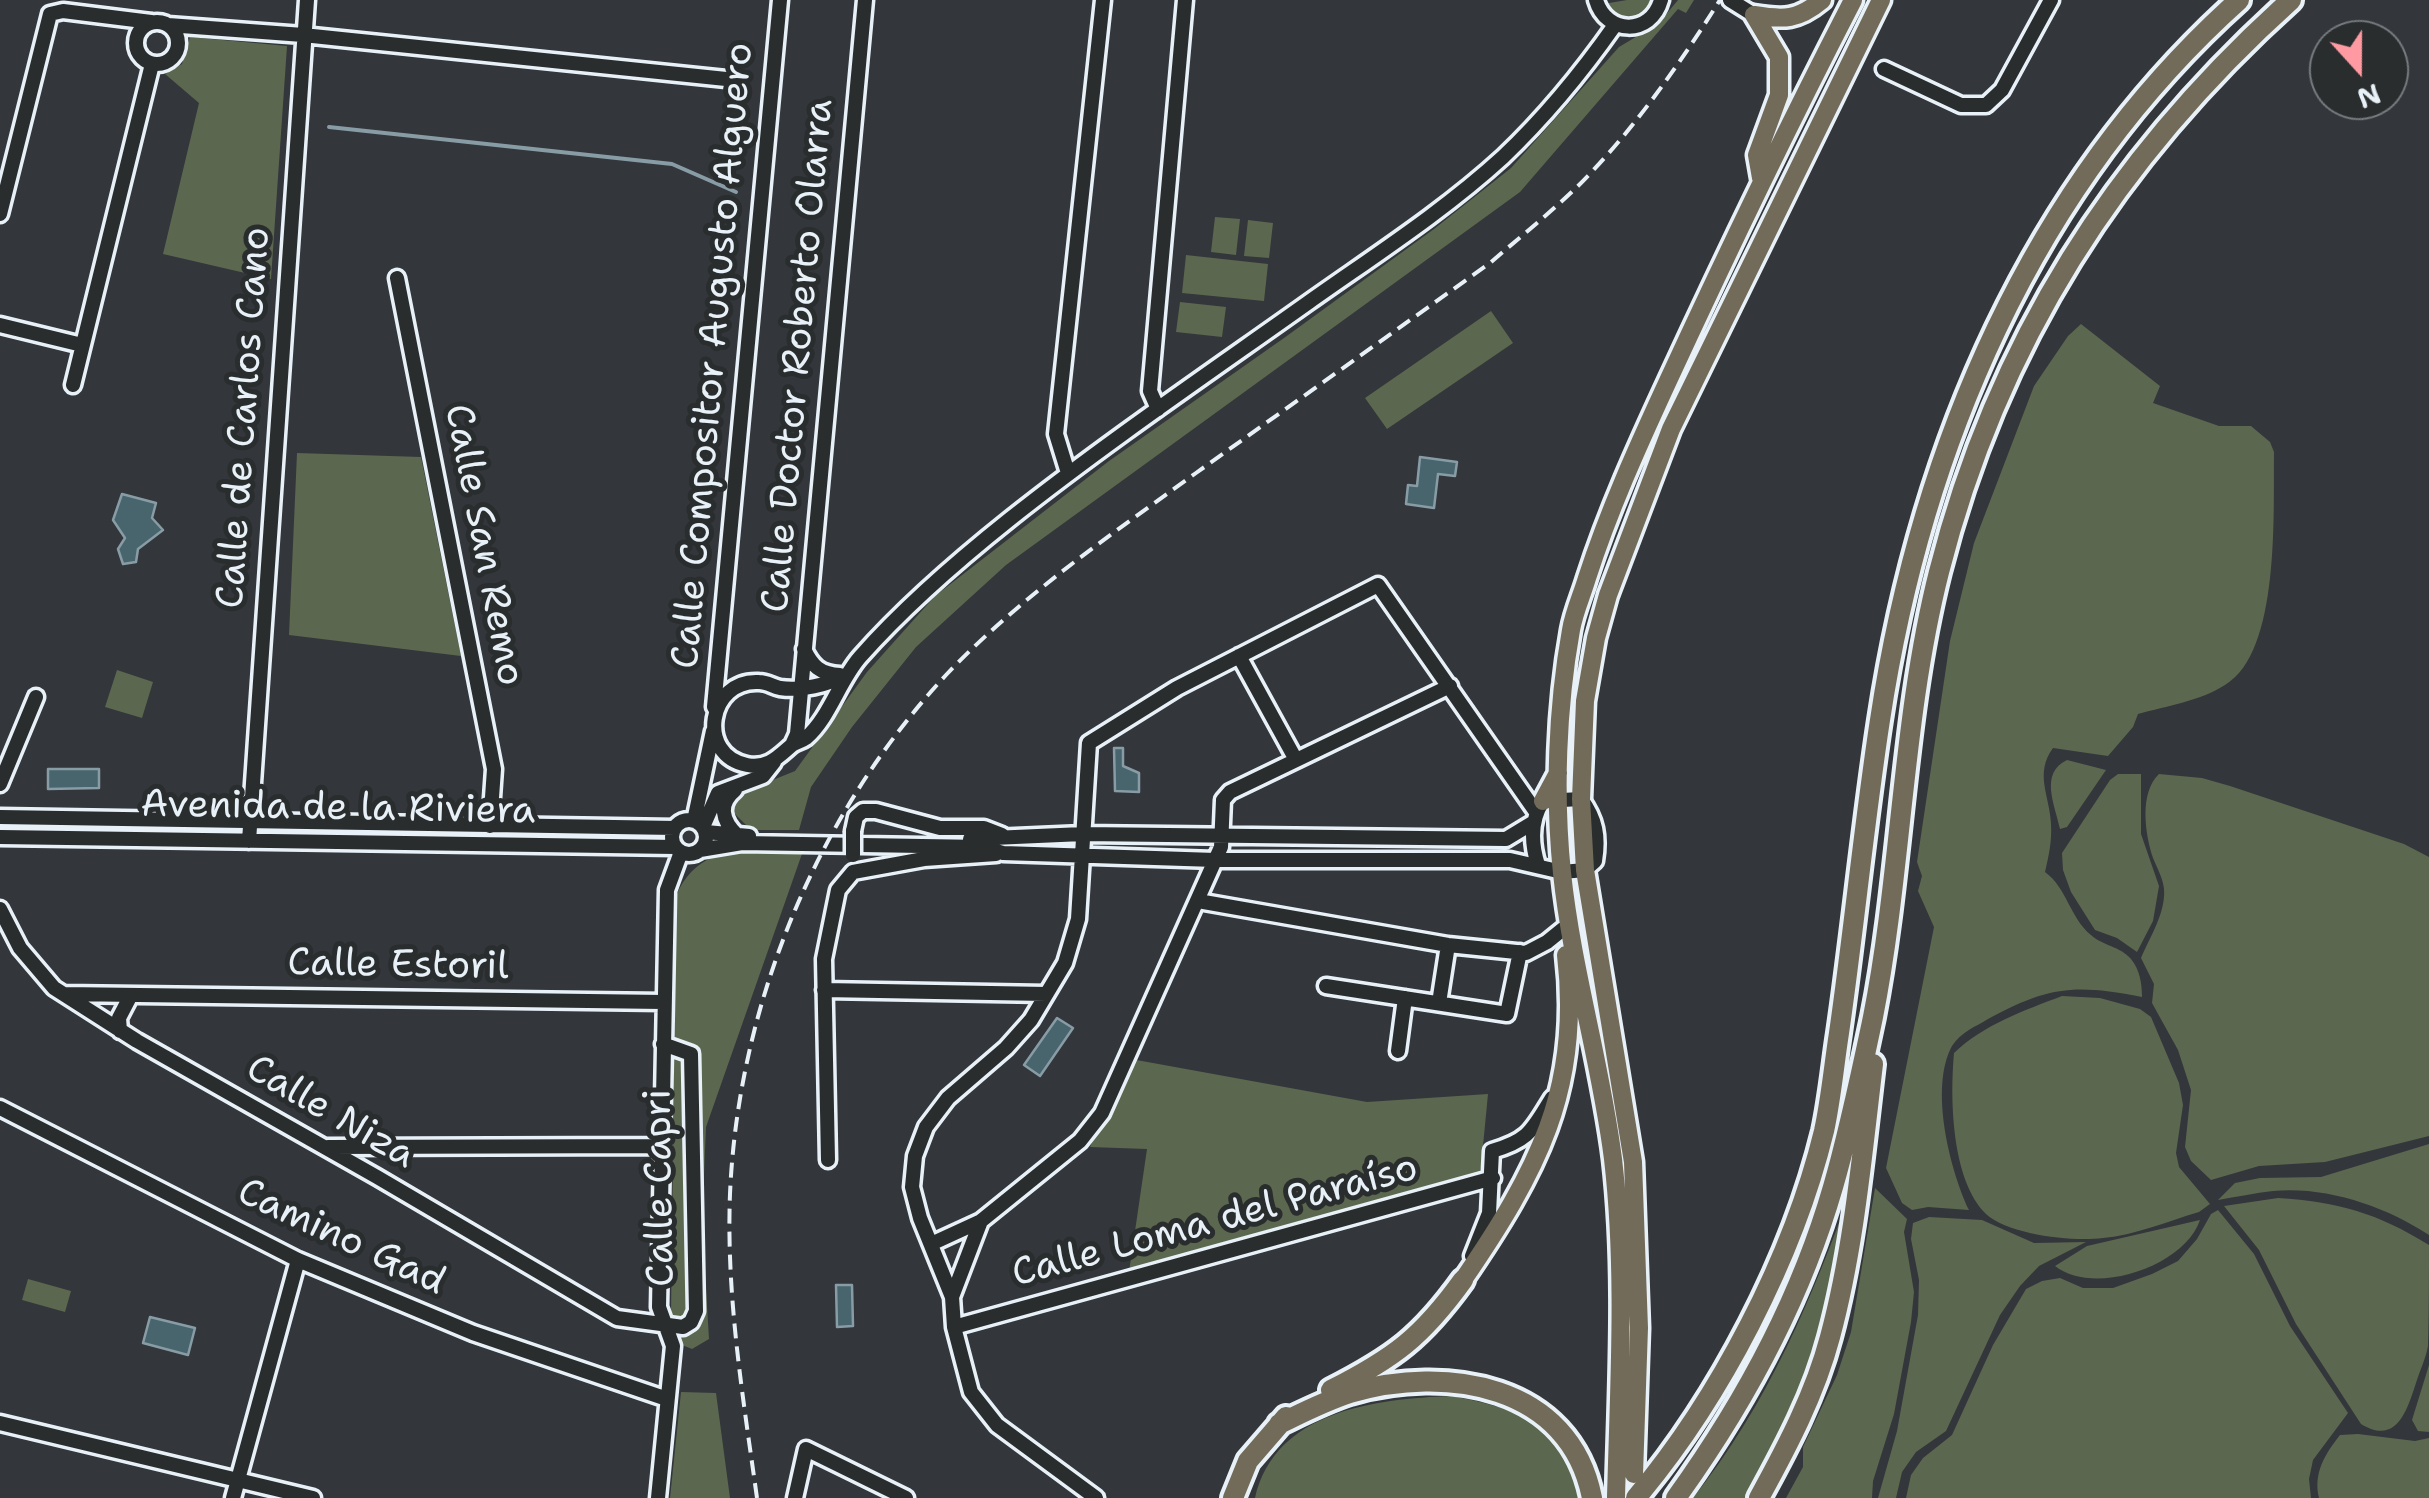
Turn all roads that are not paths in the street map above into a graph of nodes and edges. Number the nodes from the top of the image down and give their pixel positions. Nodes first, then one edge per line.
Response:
1 (307, 0) edge
2 (780, 0) edge
3 (865, 0) edge
4 (1103, 0) edge
5 (1185, 0) edge
6 (1596, 0) edge
7 (1661, 0) edge
8 (1822, 0) edge
9 (1853, 0) edge
10 (1881, 0) edge
11 (2051, 0) edge
12 (2239, 0) edge
13 (2291, 0) edge
14 (1742, 8) edge
15 (1803, 16) junction
16 (151, 22) junction
17 (168, 25) junction
18 (1616, 25) junction
19 (303, 35) junction
20 (1780, 57) junction
21 (152, 64) junction
22 (1884, 69) dead end
23 (726, 79) dead end
24 (1761, 178) junction
25 (0, 214) edge
26 (397, 278) dead end
27 (0, 326) edge
28 (82, 345) junction
29 (73, 385) dead end
30 (1158, 409) junction
31 (1068, 474) junction
32 (804, 648) junction
33 (1239, 656) junction
34 (846, 675) junction
35 (1450, 686) junction
36 (779, 688) junction
37 (800, 688) junction
38 (36, 697) dead end
39 (798, 718) junction
40 (713, 724) junction
41 (792, 745) junction
42 (1296, 760) junction
43 (774, 762) junction
44 (0, 784) edge
45 (740, 785) junction
46 (1586, 806) junction
47 (1543, 808) junction
48 (0, 816) edge
49 (250, 823) junction
50 (490, 826) junction
51 (701, 827) junction
52 (675, 828) junction
53 (1083, 834) junction
54 (736, 835) junction
55 (1221, 835) junction
56 (1002, 836) junction
57 (1515, 836) junction
58 (0, 837) edge
59 (249, 840) junction
60 (678, 850) junction
61 (700, 850) junction
62 (1003, 852) junction
63 (1082, 855) junction
64 (1215, 860) junction
65 (1510, 860) junction
66 (1538, 864) junction
67 (1590, 866) junction
68 (853, 872) junction
69 (1562, 872) junction
70 (1566, 900) junction
71 (1198, 901) junction
72 (0, 908) edge
73 (1563, 929) junction
74 (1448, 944) junction
75 (1520, 952) junction
76 (1326, 986) dead end
77 (824, 990) junction
78 (60, 994) junction
79 (1046, 994) junction
80 (132, 995) junction
81 (1405, 998) junction
82 (663, 1002) junction
83 (1440, 1004) junction
84 (1872, 1017) junction
85 (120, 1031) junction
86 (663, 1044) junction
87 (1398, 1051) dead end
88 (1563, 1080) junction
89 (0, 1108) edge
90 (662, 1146) junction
91 (323, 1147) junction
92 (384, 1148) junction
93 (828, 1160) dead end
94 (377, 1177) junction
95 (1492, 1178) junction
96 (981, 1221) junction
97 (931, 1244) junction
98 (298, 1260) junction
99 (1463, 1280) junction
100 (952, 1297) junction
101 (664, 1323) junction
102 (954, 1328) junction
103 (667, 1399) junction
104 (0, 1423) edge
105 (1279, 1424) junction
106 (1634, 1474) dead end
107 (237, 1480) junction
108 (1680, 1492) edge
109 (1235, 1496) edge
110 (1616, 1497) edge
111 (233, 1498) edge
112 (313, 1498) edge
113 (658, 1498) edge
114 (795, 1498) edge
115 (906, 1498) edge
116 (1096, 1498) edge
117 (1592, 1498) edge
118 (1636, 1498) edge
119 (1759, 1498) edge

1 - 19 street, Calle de Carlos Cano
2 - 40 street, Calle Compositor Augusto Alguero
3 - 32 street, Calle Doctor Roberto Olarra
4 - 31 street
5 - 30 street
6 - 18 street
7 - 18 street
8 - 15 main road
9 - 24 main road
10 - 46 main road
11 - 22 street
12 - 118 highway
13 - 84 highway
14 - 15 main road
14 - 20 main road
15 - 20 main road
16 - 17 street
16 - 21 street
16 - 25 street
17 - 19 street
17 - 21 street
18 - 30 street
19 - 23 street
19 - 49 street, Calle de Carlos Cano
20 - 24 main road
21 - 28 street
24 - 47 main road
26 - 50 street, Calle San Remo
27 - 28 street
28 - 29 street
30 - 31 street
31 - 34 street
32 - 34 street
32 - 37 street, Calle Doctor Roberto Olarra
33 - 35 street
33 - 42 street
33 - 53 street
34 - 37 street
34 - 41 street
35 - 42 street
35 - 47 street
36 - 37 street
36 - 39 street
36 - 40 street
37 - 39 street, Calle Doctor Roberto Olarra
38 - 44 street
39 - 41 street
40 - 43 street
40 - 51 street, Calle Compositor Augusto Alguero
41 - 43 street
42 - 55 street
43 - 45 street
45 - 51 street
45 - 54 street
46 - 47 street
46 - 67 main road
47 - 57 street
47 - 66 street
47 - 69 main road
48 - 49 street, Avenida de la Riviera
49 - 50 street, Avenida de la Riviera
49 - 59 street, Calle de Carlos Cano
50 - 52 street, Avenida de la Riviera
51 - 52 street
51 - 54 street
51 - 61 street
52 - 60 street
53 - 55 street
53 - 56 street
53 - 63 street
54 - 56 street
55 - 57 street
55 - 64 street
56 - 68 street, bridge
57 - 65 street
58 - 59 street, Avenida de la Riviera
59 - 60 street, Avenida de la Riviera
60 - 61 street
60 - 82 street, Calle Capri
61 - 62 street
62 - 63 street
62 - 68 street
63 - 64 street
63 - 79 street
64 - 65 street
64 - 71 street
65 - 66 street
66 - 69 street
67 - 69 street
67 - 106 main road
68 - 77 street
69 - 70 main road
70 - 73 main road
70 - 110 main road
71 - 74 street
71 - 96 street
72 - 78 street, Calle Niza
73 - 75 street
73 - 88 main road
74 - 75 street
74 - 83 street
75 - 83 street
76 - 81 street
77 - 79 street
77 - 93 street
78 - 80 street, Calle Estoril
78 - 85 street, Calle Niza
79 - 97 street
80 - 82 street, Calle Estoril
80 - 85 street
81 - 83 street
81 - 87 street
82 - 86 street, Calle Capri
84 - 108 highway
84 - 119 highway
85 - 91 street, Calle Niza
86 - 90 street, Calle Capri
86 - 101 street, Calle Capri
88 - 95 street
88 - 99 main road
89 - 98 street, Camino Gad
90 - 92 street
90 - 101 street, Calle Capri
91 - 92 street
91 - 94 street, Calle Niza
92 - 94 street
94 - 101 street, Calle Niza
95 - 99 street
95 - 102 street, Calle Loma del Paraíso
96 - 97 street
96 - 100 street
97 - 100 street
98 - 103 street, Camino Gad
98 - 107 street
99 - 105 highway
100 - 102 street
101 - 103 street, Calle Capri
102 - 116 street
103 - 113 street, Calle Capri
104 - 107 street
105 - 109 highway
105 - 117 highway
107 - 111 street
107 - 112 street
114 - 115 street

